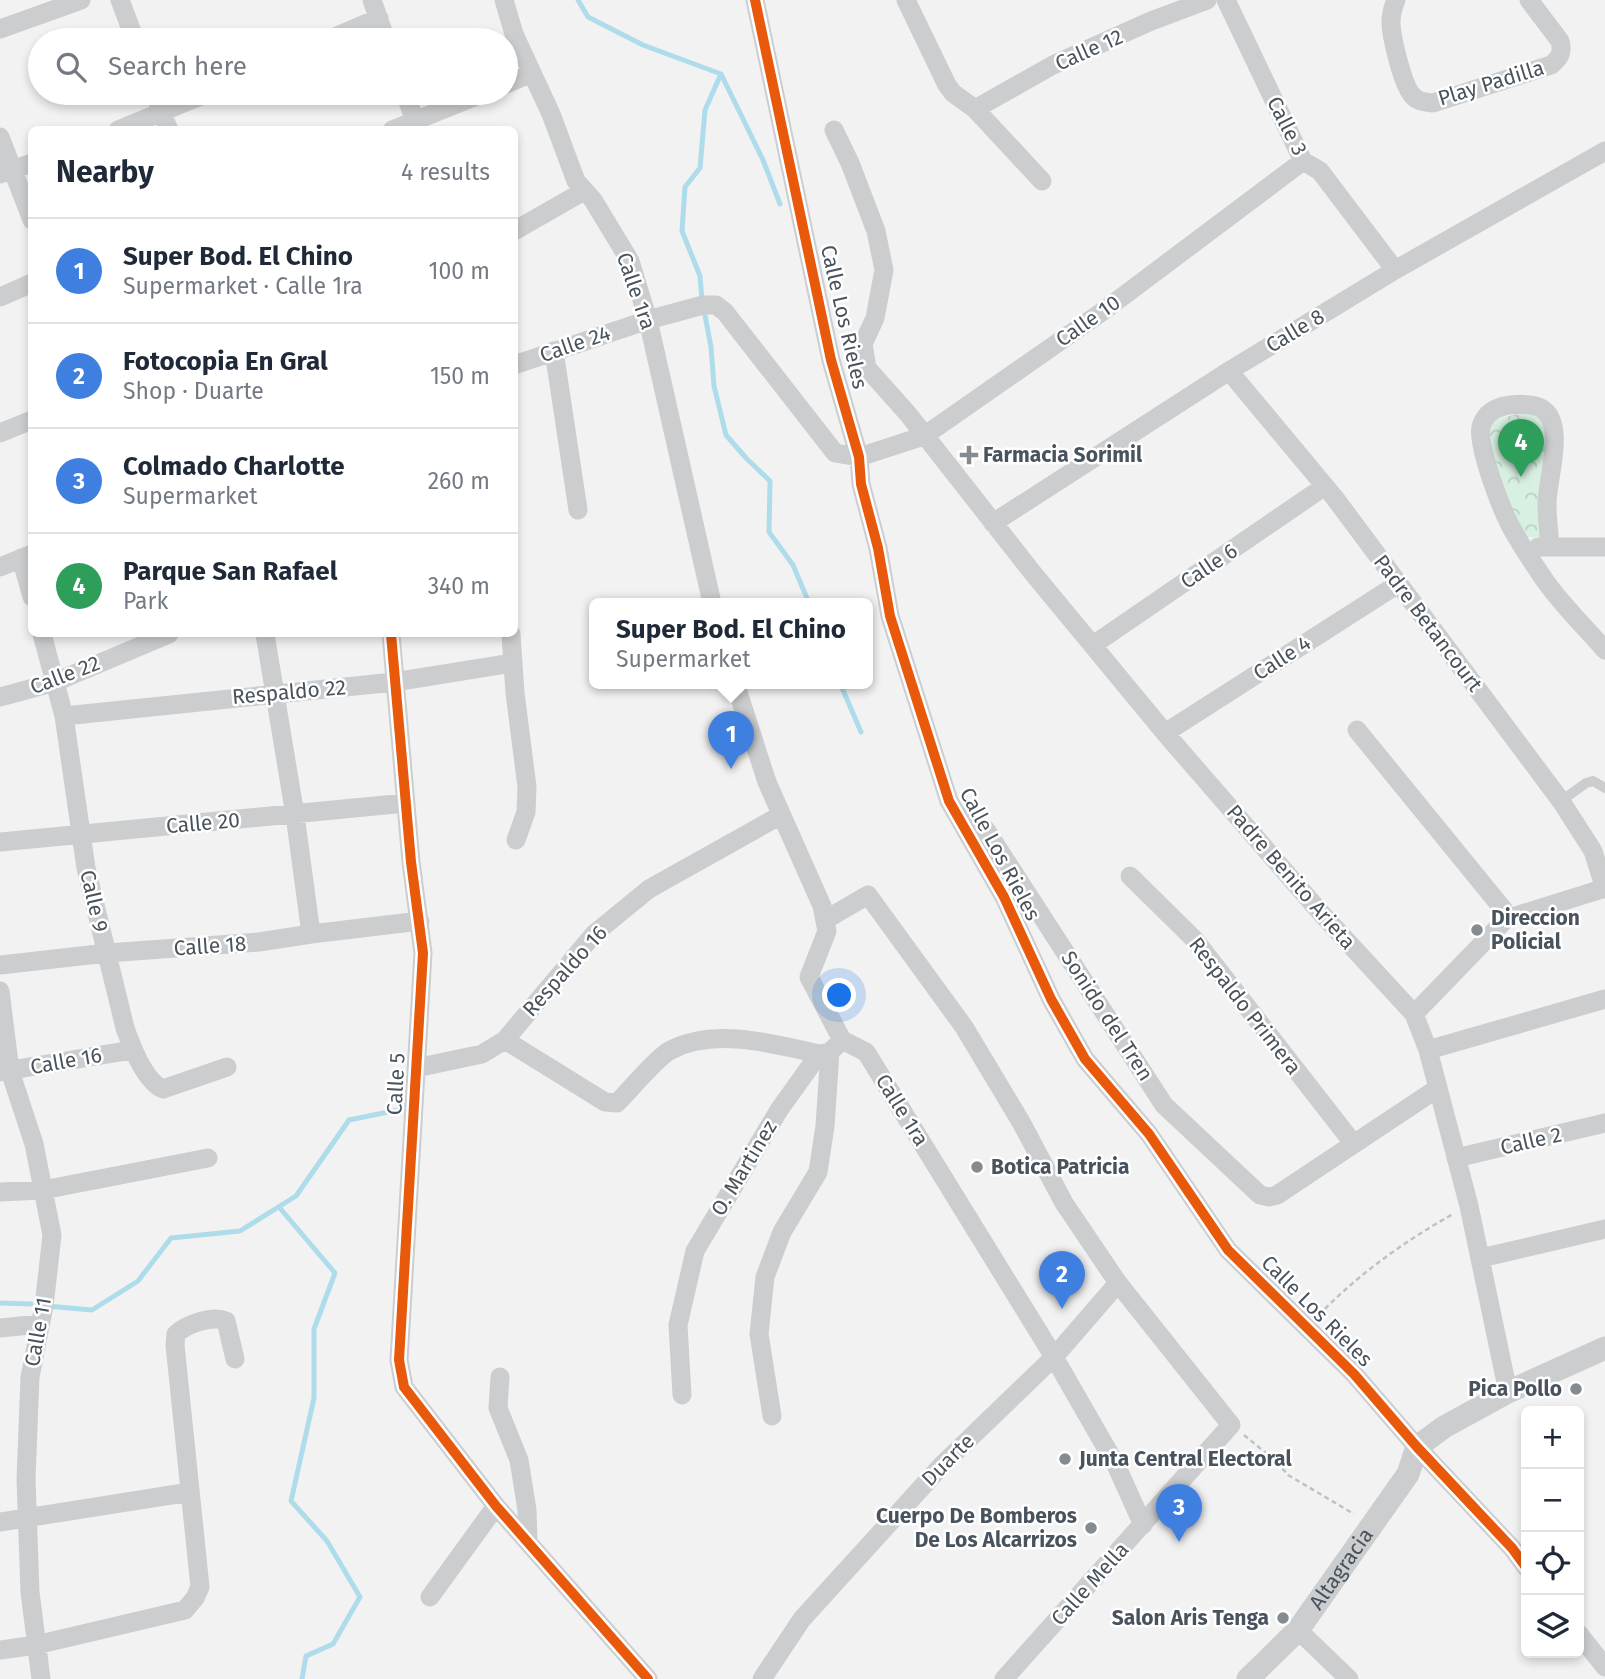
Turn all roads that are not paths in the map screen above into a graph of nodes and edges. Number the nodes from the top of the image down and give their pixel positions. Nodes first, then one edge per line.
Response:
1 (81, 0) edge
2 (120, 0) edge
3 (504, 0) edge
4 (755, 0) edge
5 (906, 0) edge
6 (1207, 0) edge
7 (1226, 0) edge
8 (1396, 0) edge
9 (1529, 0) edge
10 (375, 9) edge
11 (130, 28) edge
12 (346, 28) edge
13 (382, 28) edge
14 (512, 28) edge
15 (0, 29) edge
16 (518, 42) edge
17 (532, 73) junction
18 (518, 79) edge
19 (190, 105) edge
20 (409, 105) edge
21 (458, 105) edge
22 (975, 109) junction
23 (165, 121) edge
24 (416, 125) edge
25 (139, 126) edge
26 (834, 130) dead end
27 (0, 137) edge
28 (1605, 151) edge
29 (1303, 162) junction
30 (15, 169) edge
31 (1042, 181) dead end
32 (584, 191) junction
33 (28, 208) edge
34 (518, 229) edge
35 (1395, 270) junction
36 (28, 285) edge
37 (0, 297) edge
38 (648, 320) junction
39 (554, 351) junction
40 (518, 364) edge
41 (1229, 371) junction
42 (28, 422) edge
43 (0, 433) edge
44 (924, 436) junction
45 (859, 457) junction
46 (1325, 486) junction
47 (578, 510) dead end
48 (993, 523) junction
49 (1523, 547) junction
50 (1550, 547) junction
51 (1605, 547) edge
52 (26, 556) edge
53 (0, 567) edge
54 (1398, 584) junction
55 (711, 598) edge
56 (43, 637) edge
57 (162, 637) edge
58 (266, 637) edge
59 (391, 637) edge
60 (511, 637) edge
61 (1093, 645) junction
62 (1605, 650) edge
63 (513, 663) junction
64 (55, 682) junction
65 (394, 682) junction
66 (737, 689) edge
67 (275, 693) junction
68 (0, 697) edge
69 (64, 716) junction
70 (1357, 730) dead end
71 (1165, 733) junction
72 (1605, 788) edge
73 (1561, 801) junction
74 (406, 803) junction
75 (957, 814) junction
76 (295, 815) junction
77 (781, 815) junction
78 (80, 834) junction
79 (516, 840) dead end
80 (0, 842) edge
81 (1130, 876) dead end
82 (1605, 888) edge
83 (1506, 919) junction
84 (825, 920) junction
85 (420, 921) junction
86 (310, 934) junction
87 (107, 953) junction
88 (0, 965) edge
89 (0, 991) edge
90 (1605, 999) edge
91 (1414, 1014) junction
92 (505, 1040) junction
93 (830, 1049) junction
94 (132, 1050) junction
95 (1428, 1050) junction
96 (227, 1068) dead end
97 (416, 1068) junction
98 (5, 1072) edge
99 (1438, 1088) junction
100 (1605, 1123) edge
101 (1353, 1143) junction
102 (208, 1158) dead end
103 (1456, 1158) junction
104 (43, 1190) junction
105 (0, 1192) edge
106 (1605, 1229) edge
107 (1481, 1258) junction
108 (1118, 1283) junction
109 (40, 1324) junction
110 (0, 1328) edge
111 (1605, 1348) edge
112 (1054, 1357) junction
113 (235, 1359) dead end
114 (500, 1377) dead end
115 (1508, 1392) junction
116 (682, 1395) dead end
117 (772, 1416) dead end
118 (1418, 1447) junction
119 (190, 1492) junction
120 (496, 1506) junction
121 (27, 1518) junction
122 (0, 1522) edge
123 (1143, 1525) junction
124 (528, 1542) junction
125 (1521, 1561) edge
126 (430, 1597) dead end
127 (1297, 1630) junction
128 (1584, 1640) edge
129 (36, 1645) junction
130 (0, 1650) edge
131 (1605, 1667) edge
132 (41, 1679) edge
133 (648, 1679) edge
134 (762, 1679) edge
135 (1004, 1679) edge
136 (1248, 1679) edge
137 (1349, 1679) edge

1 - 15 street
2 - 11 street
3 - 14 street, Calle 1ra
4 - 45 street, Calle Los Rieles
5 - 22 street
6 - 22 street, Calle 12
7 - 29 street, Calle 3
8 - 9 street, Play Padilla
10 - 12 street
10 - 13 street
16 - 17 street, Calle 1ra
17 - 18 street
17 - 32 street, Calle 1ra
19 - 23 street
20 - 24 street
21 - 24 street
22 - 31 street
23 - 25 street
26 - 44 street, Padre Benito Arieta
27 - 30 street
28 - 35 street, Calle 8
29 - 35 street, Calle 3
29 - 44 street, Calle 10
30 - 33 street
32 - 34 street
32 - 38 street, Calle 1ra
35 - 41 street, Calle 8
36 - 37 street
38 - 39 street, Calle 24
38 - 45 street, Calle 24
38 - 55 street, Calle 1ra
39 - 40 street, Calle 24
39 - 47 street
41 - 46 street, Padre Betancourt
41 - 48 street, Calle 8
42 - 43 street
44 - 45 street, Calle 10
44 - 48 street, Padre Benito Arieta
45 - 75 street, Calle Los Rieles
46 - 54 street, Padre Betancourt
46 - 61 street, Calle 6
48 - 61 street, Padre Benito Arieta
49 - 50 street
49 - 50 street
49 - 62 street
50 - 51 street
52 - 53 street
54 - 71 street, Calle 4
54 - 73 street, Padre Betancourt
56 - 64 street, Calle 9
57 - 64 street, Calle 22
58 - 67 street
59 - 65 street, Calle 5
60 - 63 street
61 - 71 street, Padre Benito Arieta
63 - 65 street, Respaldo 22
63 - 79 street
64 - 68 street, Calle 22
64 - 69 street, Calle 9
65 - 67 street, Respaldo 22
65 - 74 street, Calle 5
66 - 77 street
67 - 69 street, Respaldo 22
67 - 76 street
69 - 78 street, Calle 9
70 - 83 street
71 - 91 street, Padre Benito Arieta
72 - 73 lane
73 - 82 street, Padre Betancourt
74 - 76 street, Calle 20
74 - 85 street, Calle 5
75 - 101 street, Sonido del Tren
75 - 118 street, Calle Los Rieles
76 - 78 street, Calle 20
76 - 86 street
77 - 84 street
77 - 92 street, Respaldo 16
78 - 80 street, Calle 20
78 - 87 street, Calle 9
81 - 101 street, Respaldo Primera
82 - 83 street
83 - 91 street
84 - 93 street, Calle 1ra
84 - 108 street
85 - 86 street, Calle 18
85 - 97 street, Calle 5
86 - 87 street, Calle 18
87 - 88 street, Calle 18
87 - 94 street, Calle 9
89 - 98 street, Calle 11
90 - 95 street
91 - 95 street, Padre Benito Arieta
92 - 93 street
92 - 97 street, Respaldo 16
93 - 112 street, Calle 1ra
93 - 116 street, O. Martinez
93 - 117 street
94 - 96 street, Calle 9
94 - 98 street, Calle 16
95 - 99 street, Padre Benito Arieta
97 - 120 street, Calle 5
98 - 104 street, Calle 11
99 - 101 street
99 - 103 street, Padre Benito Arieta
100 - 103 street, Calle 2
102 - 104 street
103 - 107 street, Padre Benito Arieta
104 - 105 street
104 - 109 street, Calle 11
106 - 107 street
107 - 115 street, Padre Benito Arieta
108 - 112 street, Duarte
108 - 123 street, Calle Mella
109 - 110 street
109 - 121 street, Calle 11
111 - 115 street
112 - 123 street, Calle 1ra
112 - 134 street, Duarte
113 - 119 street
114 - 124 street
115 - 118 street
118 - 125 street, Calle Los Rieles
118 - 127 street, Altagracia
119 - 121 street
119 - 129 street
120 - 124 street, Calle 5
120 - 126 street
121 - 122 street
121 - 129 street, Calle 11
123 - 135 street, Calle Mella
124 - 133 street, Calle 5
127 - 136 street, Altagracia
127 - 137 street
128 - 131 street
129 - 130 street
129 - 132 street, Calle 11

